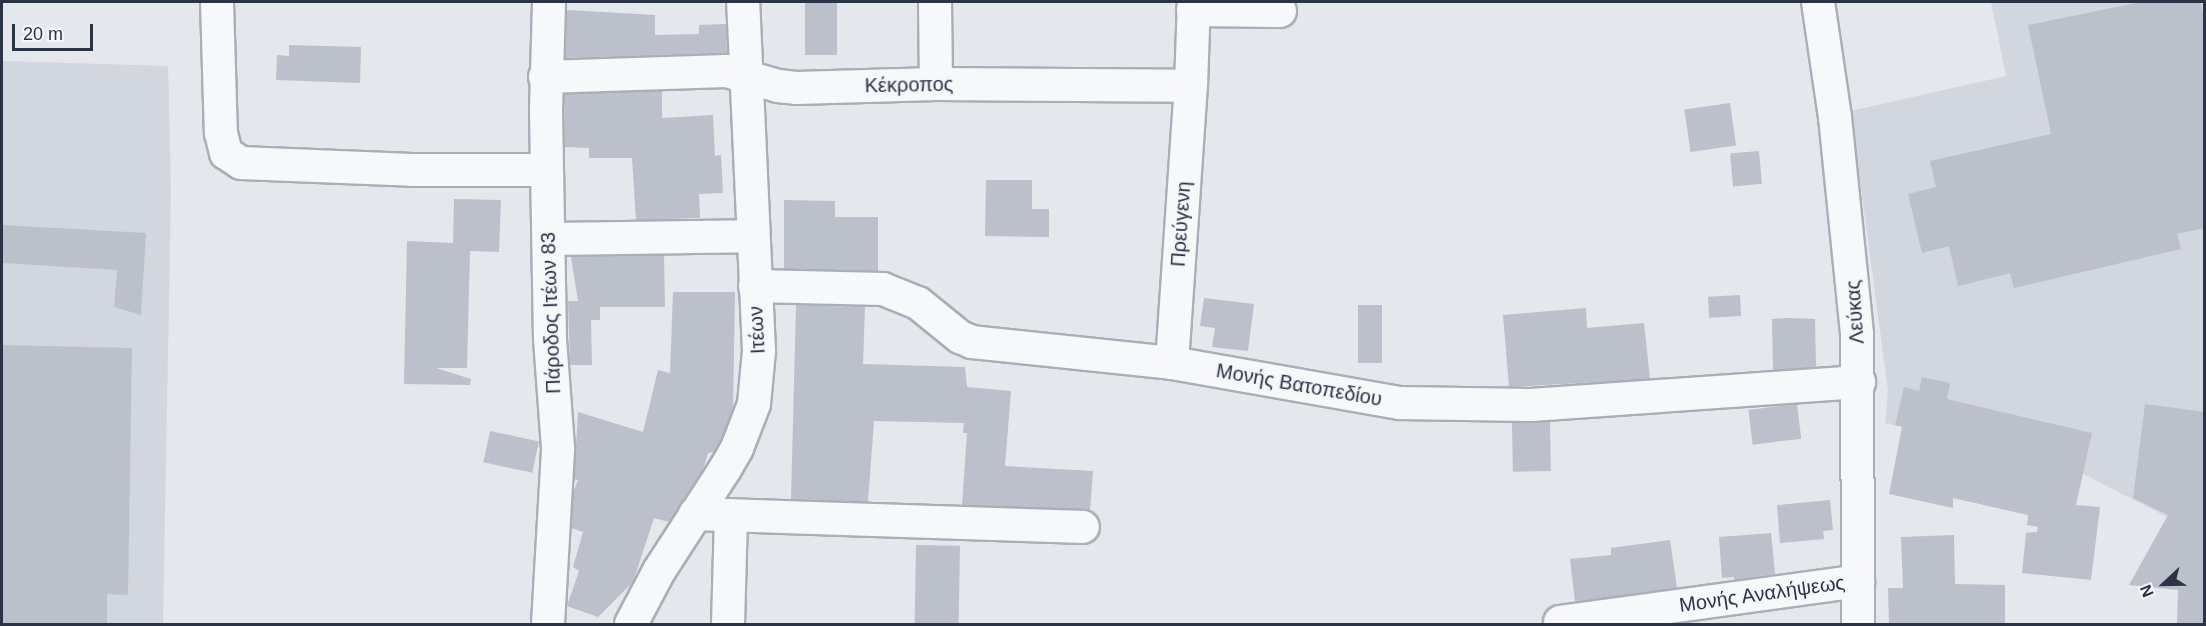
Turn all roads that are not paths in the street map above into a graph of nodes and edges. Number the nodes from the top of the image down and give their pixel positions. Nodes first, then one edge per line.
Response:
1 (217, 2) edge
2 (549, 2) edge
3 (743, 2) edge
4 (935, 2) edge
5 (1818, 2) edge
6 (1194, 6) edge
7 (1280, 11) dead end
8 (545, 77) junction
9 (745, 77) junction
10 (936, 84) junction
11 (1191, 86) junction
12 (547, 170) junction
13 (752, 236) junction
14 (549, 239) junction
15 (755, 286) junction
16 (1172, 363) junction
17 (1859, 382) junction
18 (694, 514) junction
19 (730, 515) junction
20 (1083, 527) dead end
21 (1858, 581) junction
22 (1560, 622) dead end
23 (548, 624) edge
24 (631, 624) edge
25 (728, 624) edge
26 (1858, 624) edge

1 - 12 street
2 - 8 street, Πάροδος Ιτέων 83
3 - 9 street, Ιτέων
4 - 10 street
5 - 17 street, Λεύκας
6 - 7 street
6 - 11 street
8 - 9 street, Κέκροπος
8 - 12 street, Πάροδος Ιτέων 83
9 - 10 street, Κέκροπος
9 - 13 street, Ιτέων
10 - 11 street, Κέκροπος
11 - 16 street, Πρεύγενη
12 - 14 street, Πάροδος Ιτέων 83
13 - 14 street
13 - 15 street, Ιτέων
14 - 23 street, Πάροδος Ιτέων 83
15 - 16 street, Μονής Βατοπεδίου
15 - 18 street, Ιτέων
16 - 17 street, Μονής Βατοπεδίου
17 - 21 street, Λεύκας
18 - 19 street
18 - 24 street, Ιτέων
19 - 20 street
19 - 25 street
21 - 22 street, Μονής Αναλήψεως
21 - 26 street, Λεύκας

